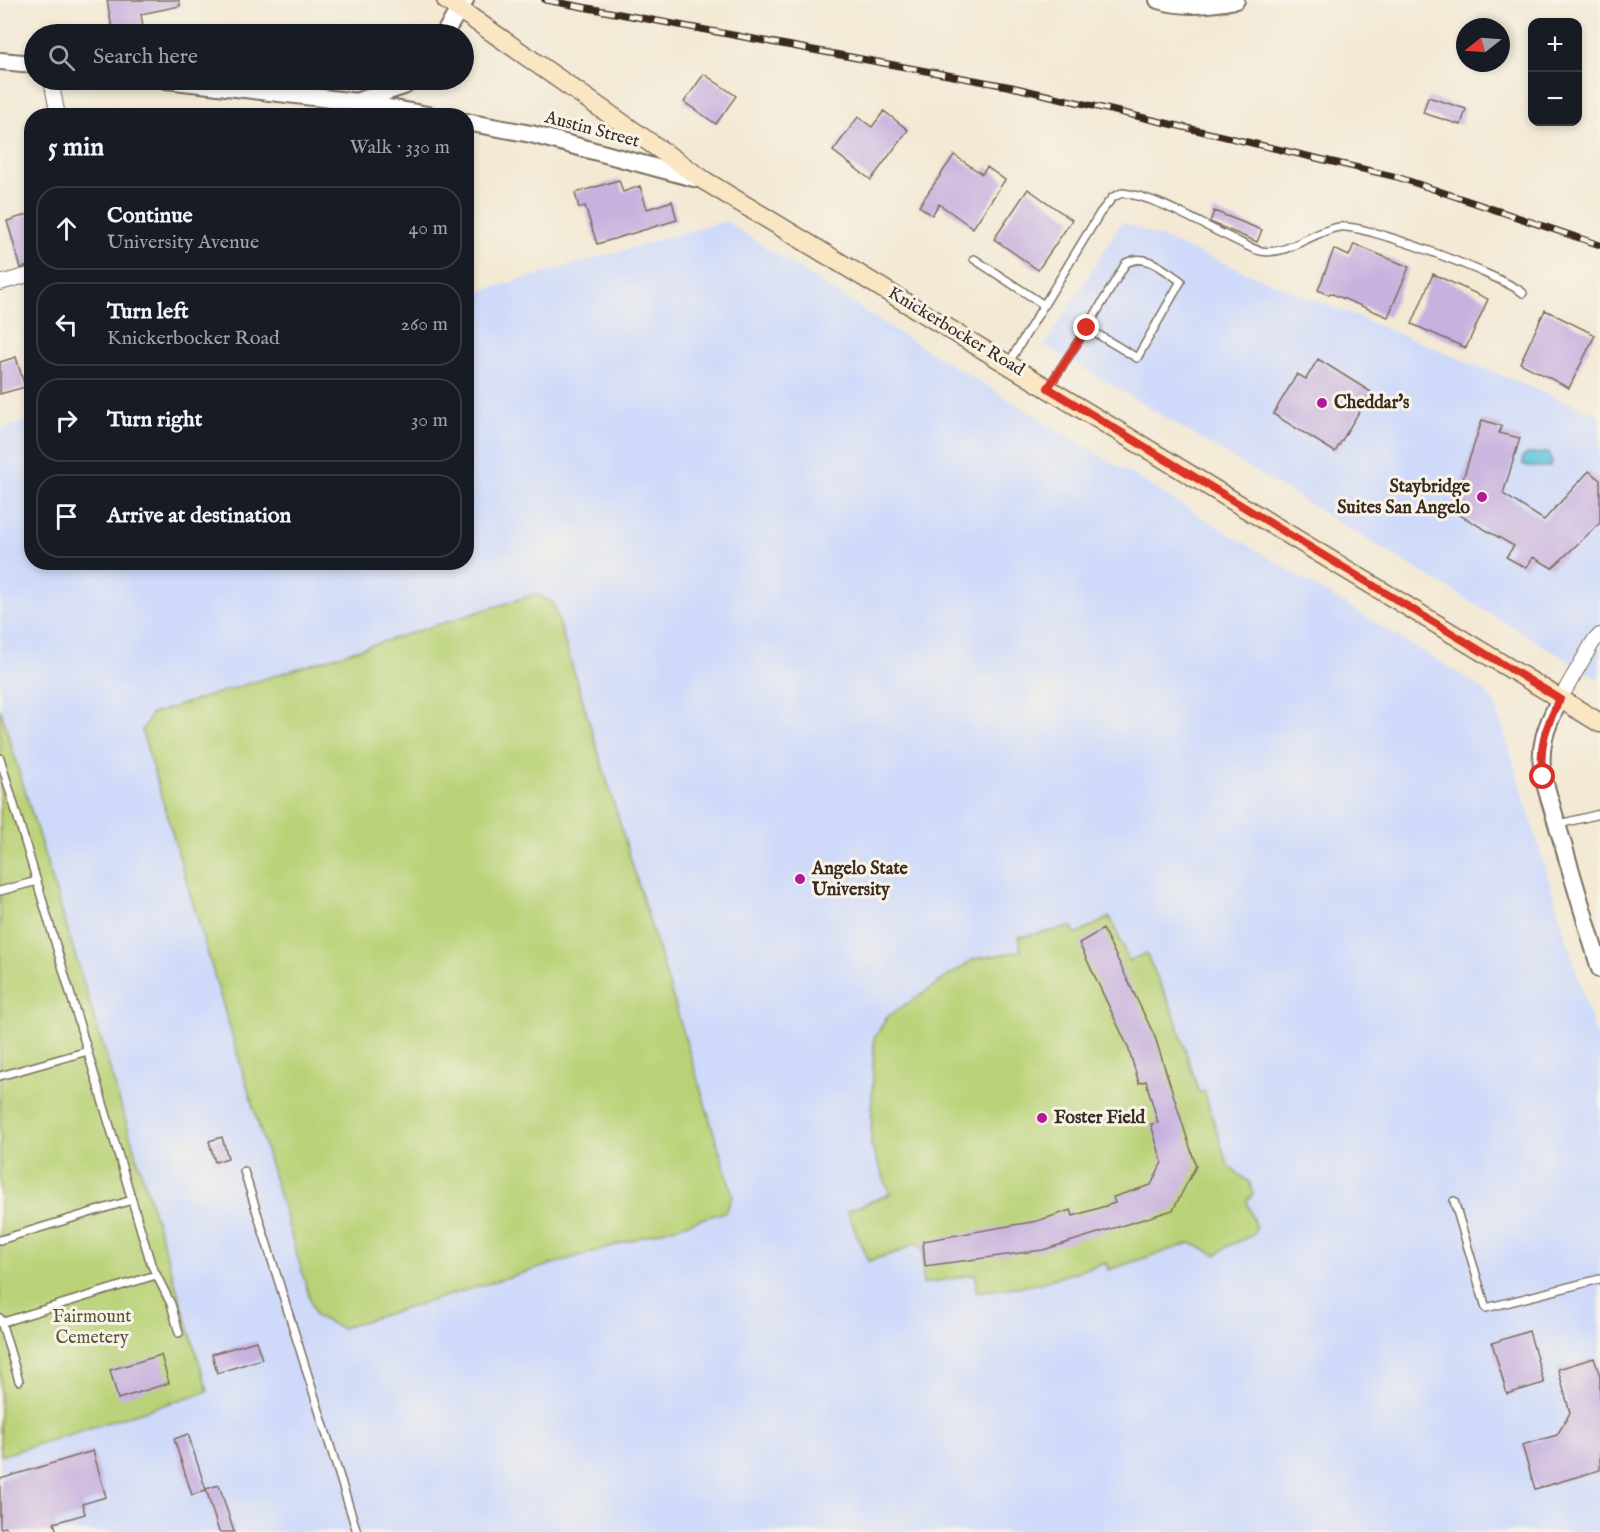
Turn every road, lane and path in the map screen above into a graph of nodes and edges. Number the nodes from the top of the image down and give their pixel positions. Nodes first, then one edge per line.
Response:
1 (1158, 0) edge
2 (1236, 0) edge
3 (1213, 2) edge
4 (457, 3) edge
5 (448, 24) edge
6 (0, 61) edge
7 (24, 63) edge
8 (53, 90) edge
9 (253, 90) edge
10 (392, 90) edge
11 (357, 102) junction
12 (56, 108) edge
13 (390, 108) edge
14 (474, 123) edge
15 (705, 181) junction
16 (974, 259) dead end
17 (24, 276) edge
18 (0, 283) edge
19 (1522, 294) dead end
20 (1044, 304) junction
21 (1087, 328) junction
22 (1008, 364) junction
23 (1048, 388) junction
24 (1600, 635) edge
25 (1560, 699) junction
26 (1600, 723) edge
27 (0, 758) edge
28 (1600, 814) edge
29 (1557, 824) junction
30 (37, 881) junction
31 (0, 891) edge
32 (1600, 969) edge
33 (88, 1051) junction
34 (0, 1076) edge
35 (244, 1171) dead end
36 (132, 1200) junction
37 (1454, 1201) dead end
38 (0, 1240) edge
39 (156, 1275) junction
40 (1600, 1279) edge
41 (0, 1321) edge
42 (179, 1333) dead end
43 (19, 1381) dead end
44 (357, 1532) edge

1 - 3 street
2 - 3 street
4 - 5 street
4 - 15 main road, Knickerbocker Road
6 - 7 street
8 - 12 street
9 - 11 street
10 - 11 street
11 - 13 street
14 - 15 street, Austin Street
15 - 22 main road, Knickerbocker Road
16 - 20 lane
17 - 18 street
19 - 20 lane
20 - 22 lane
21 - 21 lane
21 - 23 lane
22 - 23 main road, Knickerbocker Road
23 - 25 main road, Knickerbocker Road
24 - 25 street
25 - 26 main road, Knickerbocker Road
25 - 29 street
27 - 30 lane
28 - 29 lane
29 - 32 street
30 - 31 lane
30 - 33 lane
33 - 34 lane
33 - 36 lane
35 - 44 lane
36 - 38 lane
36 - 39 lane
37 - 40 lane
39 - 41 lane
39 - 42 lane
41 - 43 lane

